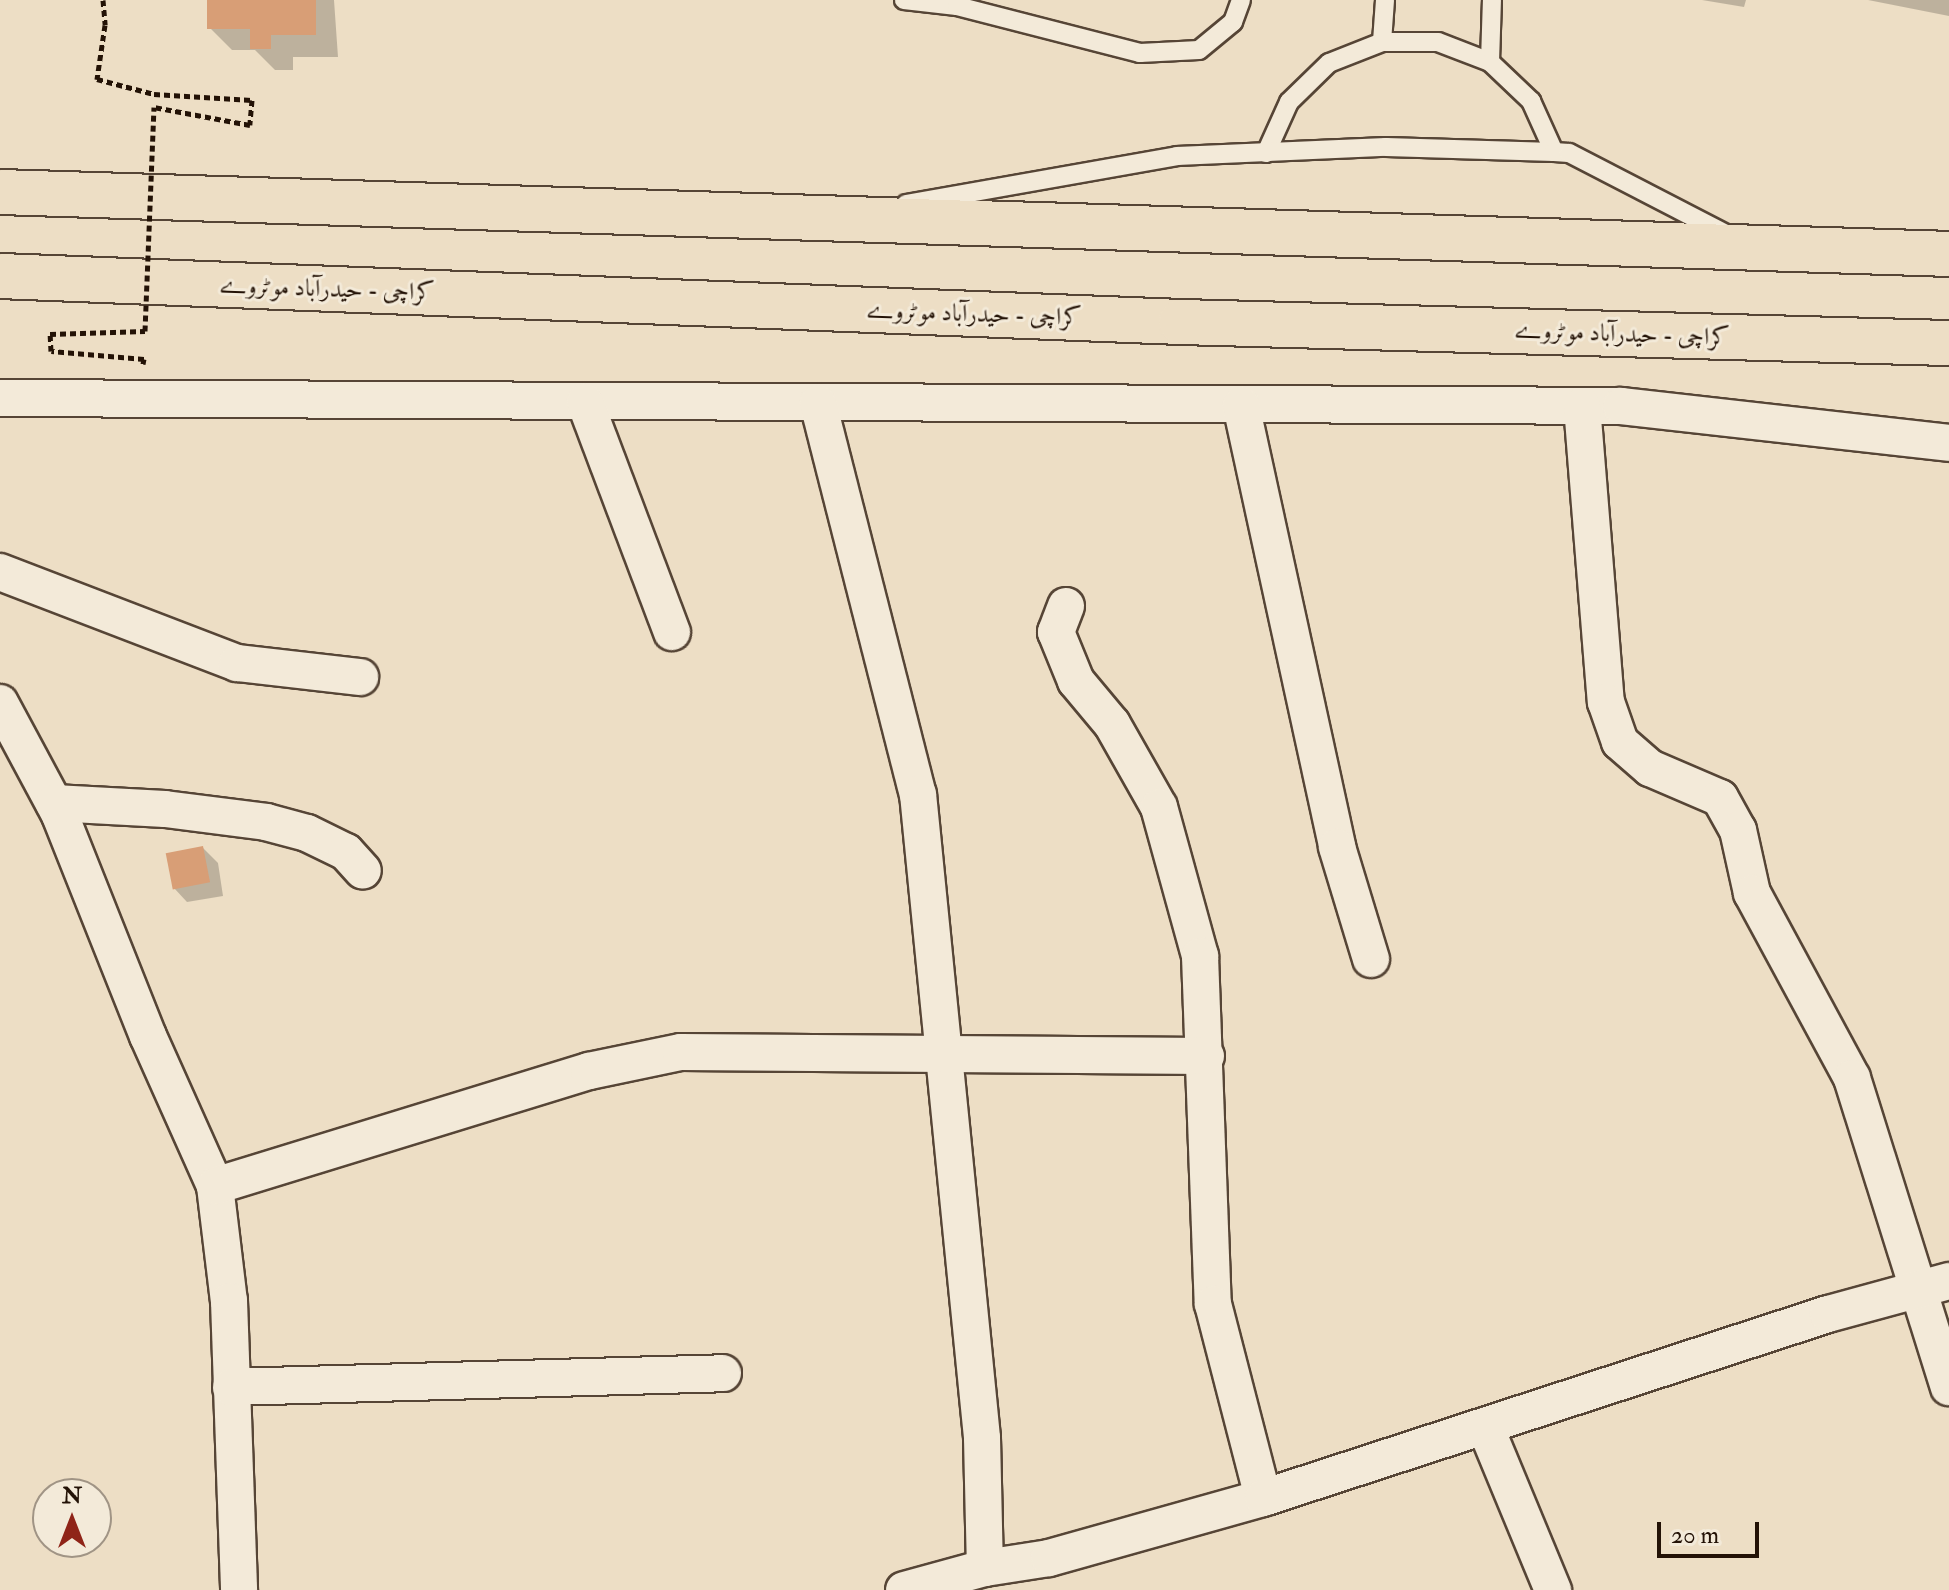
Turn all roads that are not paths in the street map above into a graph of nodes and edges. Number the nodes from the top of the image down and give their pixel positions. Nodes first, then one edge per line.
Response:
1 (904, 0) edge
2 (1241, 0) edge
3 (1385, 0) edge
4 (1492, 0) edge
5 (1382, 42) junction
6 (1490, 62) junction
7 (1554, 152) junction
8 (1266, 153) junction
9 (0, 192) edge
10 (820, 219) junction
11 (1753, 248) junction
12 (1949, 254) edge
13 (0, 276) edge
14 (1949, 343) edge
15 (0, 398) edge
16 (585, 402) junction
17 (818, 403) junction
18 (1241, 405) junction
19 (1582, 406) junction
20 (1949, 443) edge
21 (0, 572) edge
22 (1066, 606) dead end
23 (672, 632) dead end
24 (360, 677) dead end
25 (0, 703) edge
26 (54, 803) junction
27 (363, 871) dead end
28 (1371, 959) dead end
29 (945, 1052) junction
30 (1206, 1056) junction
31 (215, 1186) junction
32 (1934, 1285) edge
33 (723, 1373) dead end
34 (231, 1387) junction
35 (1949, 1387) edge
36 (1485, 1426) junction
37 (1263, 1498) junction
38 (985, 1568) junction
39 (1049, 1574) edge
40 (239, 1590) edge
41 (904, 1590) edge
42 (1553, 1590) edge

1 - 2 lane
3 - 5 lane
4 - 6 lane
5 - 6 lane
5 - 8 lane
6 - 7 lane
7 - 8 lane
7 - 11 lane
8 - 10 lane
9 - 10 highway
10 - 11 highway
11 - 12 highway
13 - 14 highway, کراچی - حیدرآباد موٹروے
15 - 16 street
16 - 17 street
16 - 23 street
17 - 18 street
17 - 29 street
18 - 19 street
18 - 28 street
19 - 20 street
19 - 32 street
21 - 24 street
22 - 30 street
25 - 26 street
26 - 27 street
26 - 31 street
29 - 30 street
29 - 31 street
29 - 38 street
30 - 37 street
31 - 34 street
32 - 35 street
32 - 36 street
33 - 34 street
34 - 40 street
36 - 37 street
36 - 42 street
37 - 39 street
38 - 39 street
38 - 41 street

